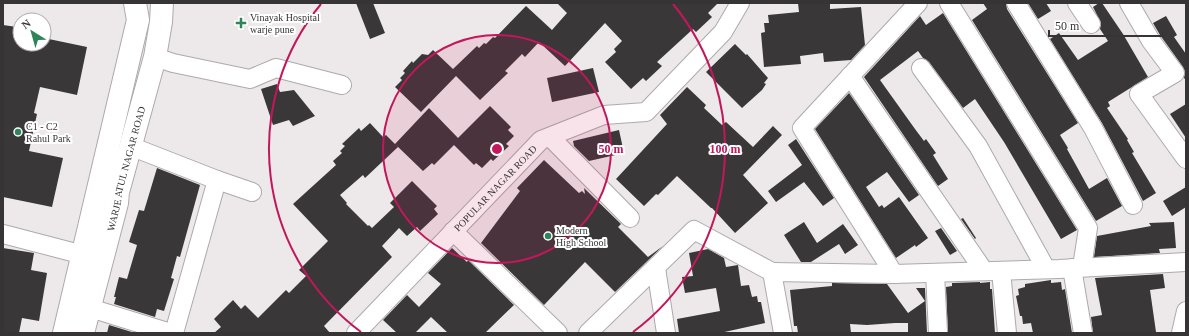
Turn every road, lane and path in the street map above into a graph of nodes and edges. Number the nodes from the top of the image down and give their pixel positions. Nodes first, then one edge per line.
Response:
1 (740, 3) edge
2 (918, 3) edge
3 (949, 3) edge
4 (1016, 3) edge
5 (1077, 3) edge
6 (1129, 3) edge
7 (137, 11) edge
8 (162, 13) edge
9 (1091, 24) dead end
10 (155, 57) junction
11 (921, 68) dead end
12 (850, 76) junction
13 (342, 85) dead end
14 (550, 136) junction
15 (130, 146) junction
16 (1186, 159) edge
17 (217, 180) junction
18 (252, 192) dead end
19 (1133, 204) dead end
20 (630, 218) dead end
21 (454, 231) junction
22 (3, 234) edge
23 (93, 257) junction
24 (1186, 262) edge
25 (656, 268) junction
26 (1077, 268) junction
27 (1046, 269) junction
28 (993, 271) junction
29 (772, 272) junction
30 (935, 273) junction
31 (894, 274) junction
32 (90, 308) junction
33 (1186, 311) edge
34 (64, 333) edge
35 (83, 333) edge
36 (173, 333) edge
37 (356, 333) edge
38 (558, 333) edge
39 (588, 333) edge
40 (666, 333) edge
41 (783, 333) edge
42 (938, 333) edge
43 (1007, 333) edge
44 (1083, 333) edge
45 (1181, 333) edge

1 - 14 street, POPULAR NAGAR ROAD
2 - 12 street
3 - 26 street
4 - 19 street
5 - 9 street
6 - 16 street
7 - 8 street
7 - 23 street, WARJE ATUL NAGAR ROAD
8 - 10 street, WARJE ATUL NAGAR ROAD
10 - 13 street
10 - 15 street, WARJE ATUL NAGAR ROAD
11 - 27 street
12 - 28 street
12 - 31 street
14 - 20 street
14 - 21 street, POPULAR NAGAR ROAD
15 - 17 street
15 - 23 street, WARJE ATUL NAGAR ROAD
17 - 18 street
17 - 36 street
21 - 37 street, POPULAR NAGAR ROAD
21 - 38 street
22 - 23 street
23 - 32 street, WARJE ATUL NAGAR ROAD
23 - 34 street, WARJE ATUL NAGAR ROAD
24 - 26 street
25 - 29 street
25 - 39 street
25 - 40 street
26 - 27 street
26 - 44 street
27 - 28 street
28 - 30 street
28 - 43 street
29 - 31 street
29 - 41 street
30 - 31 street
30 - 42 street
32 - 35 street, WARJE ATUL NAGAR ROAD
32 - 36 street
33 - 45 street

